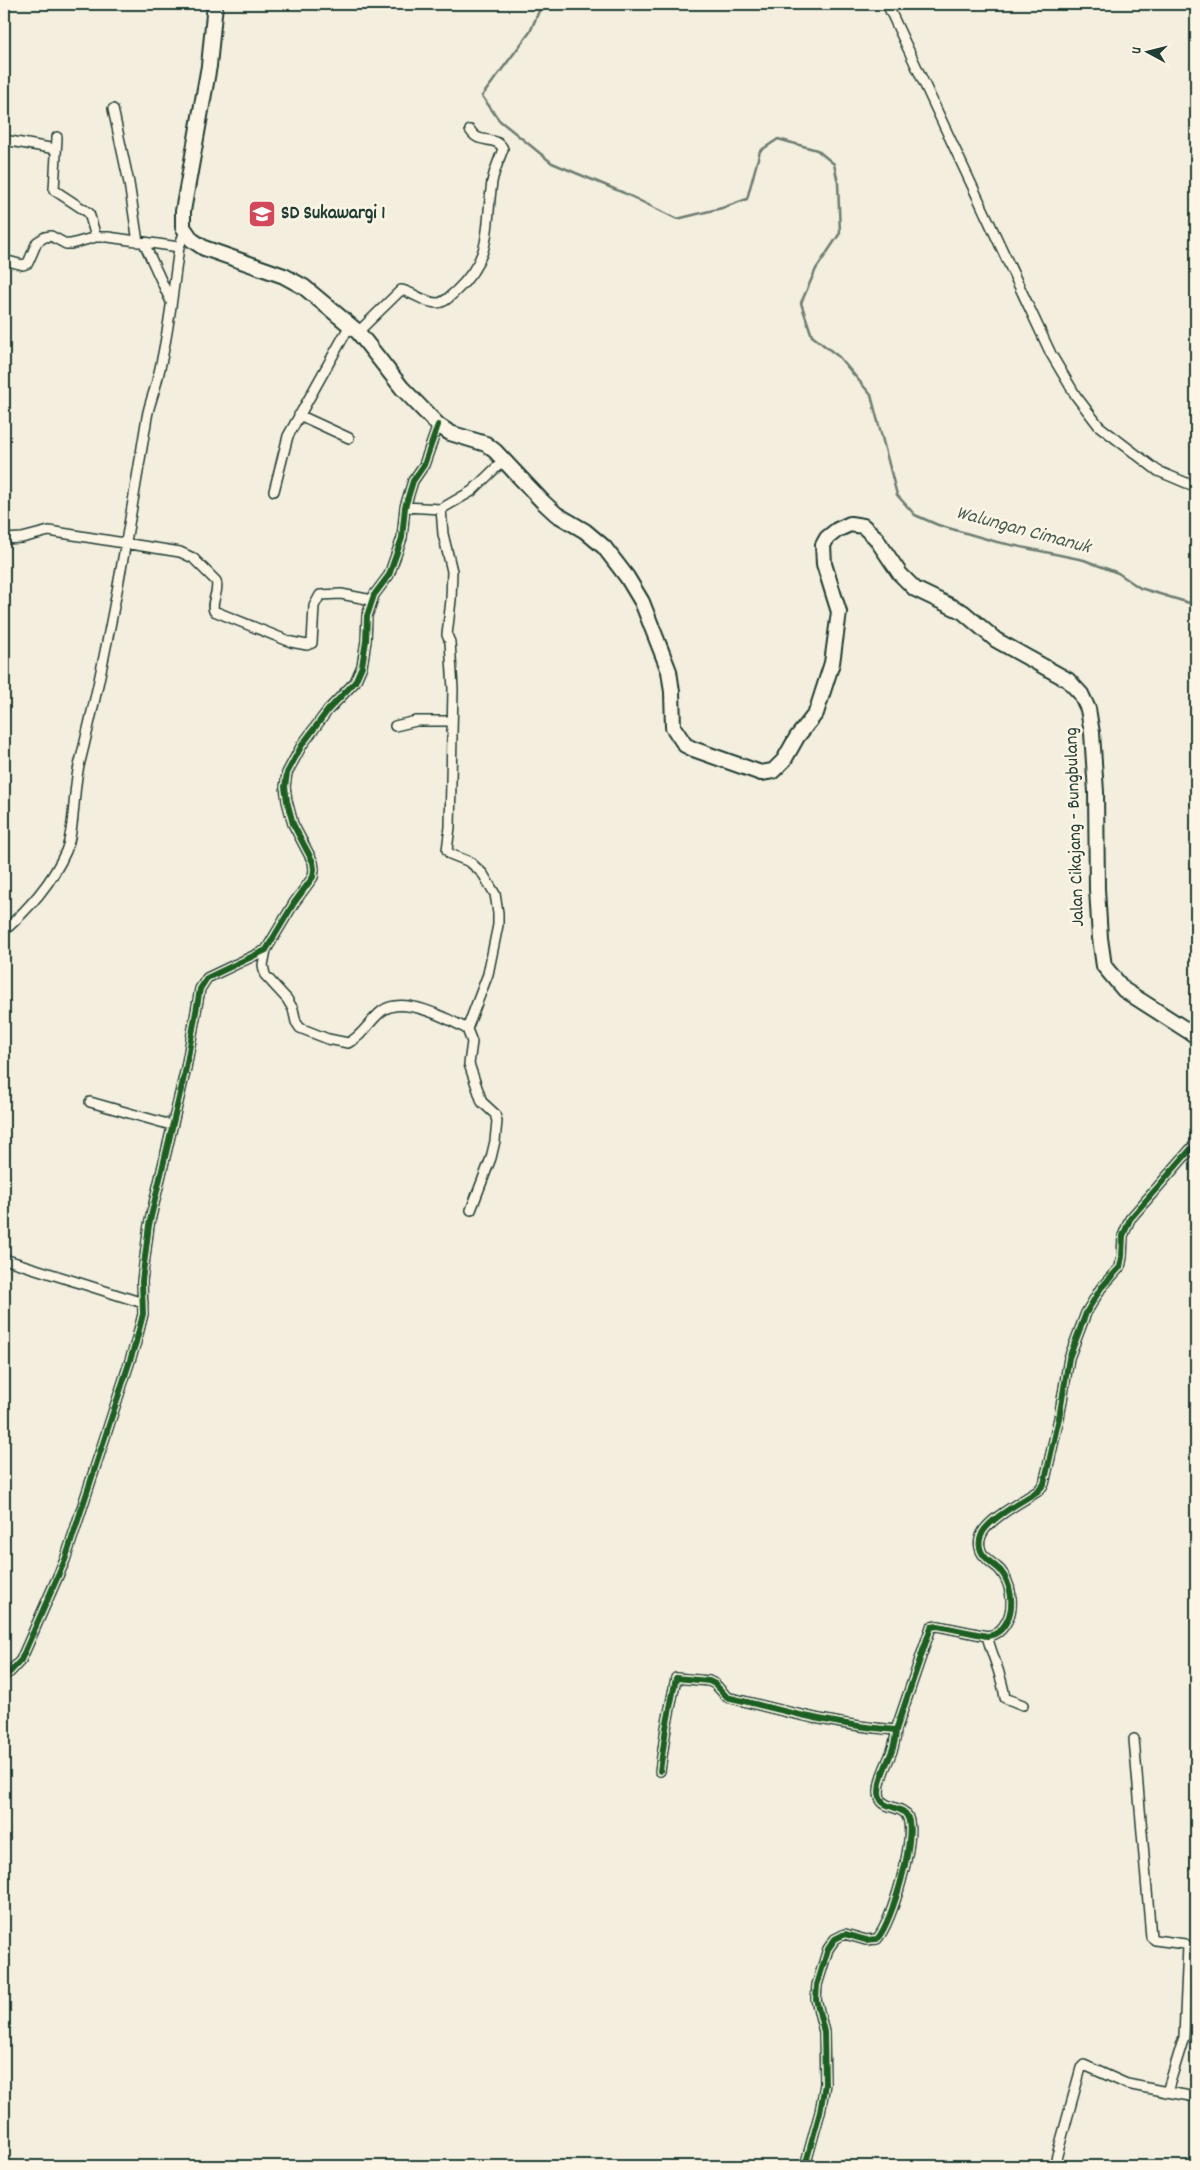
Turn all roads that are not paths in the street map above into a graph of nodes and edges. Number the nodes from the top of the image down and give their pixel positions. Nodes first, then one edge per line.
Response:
1 (215, 4) edge
2 (887, 4) edge
3 (113, 109) dead end
4 (470, 130) dead end
5 (58, 137) dead end
6 (4, 140) edge
7 (56, 149) junction
8 (185, 231) junction
9 (96, 237) junction
10 (141, 242) junction
11 (178, 247) junction
12 (4, 260) edge
13 (171, 302) junction
14 (354, 328) junction
15 (298, 416) junction
16 (438, 425) junction
17 (349, 438) dead end
18 (503, 461) junction
19 (1196, 487) edge
20 (274, 491) dead end
21 (405, 507) junction
22 (441, 509) junction
23 (4, 539) edge
24 (125, 543) junction
25 (372, 600) junction
26 (452, 721) junction
27 (395, 726) dead end
28 (4, 931) edge
29 (266, 950) junction
30 (467, 1029) junction
31 (1196, 1036) edge
32 (90, 1102) dead end
33 (171, 1126) junction
34 (1196, 1143) edge
35 (471, 1210) dead end
36 (4, 1259) edge
37 (142, 1303) junction
38 (987, 1636) junction
39 (4, 1675) edge
40 (1023, 1705) dead end
41 (896, 1730) junction
42 (1134, 1739) dead end
43 (660, 1770) dead end
44 (1167, 2092) junction
45 (1196, 2097) edge
46 (805, 2166) edge
47 (1054, 2166) edge

1 - 8 main road
2 - 19 street
3 - 10 street
4 - 14 street
5 - 7 street
6 - 7 street
7 - 9 street
8 - 11 street
8 - 14 main road, Jalan Cikajang - Bungbulang
9 - 10 street
9 - 12 street
10 - 11 street
10 - 13 street
11 - 13 street
13 - 24 street
14 - 15 street
14 - 16 main road, Jalan Cikajang - Bungbulang
15 - 17 street
15 - 20 street
16 - 18 main road, Jalan Cikajang - Bungbulang
16 - 21 street
18 - 22 street
18 - 31 main road, Jalan Cikajang - Bungbulang
21 - 22 street
21 - 25 street
22 - 26 street
23 - 24 street
24 - 25 street
24 - 28 street
25 - 29 street
26 - 27 street
26 - 30 street
29 - 30 street
29 - 33 street
30 - 35 street
32 - 33 street
33 - 37 street
34 - 38 street
36 - 37 street
37 - 39 street
38 - 40 street
38 - 41 street
41 - 43 street
41 - 46 street
42 - 44 street
44 - 45 street
44 - 47 street

